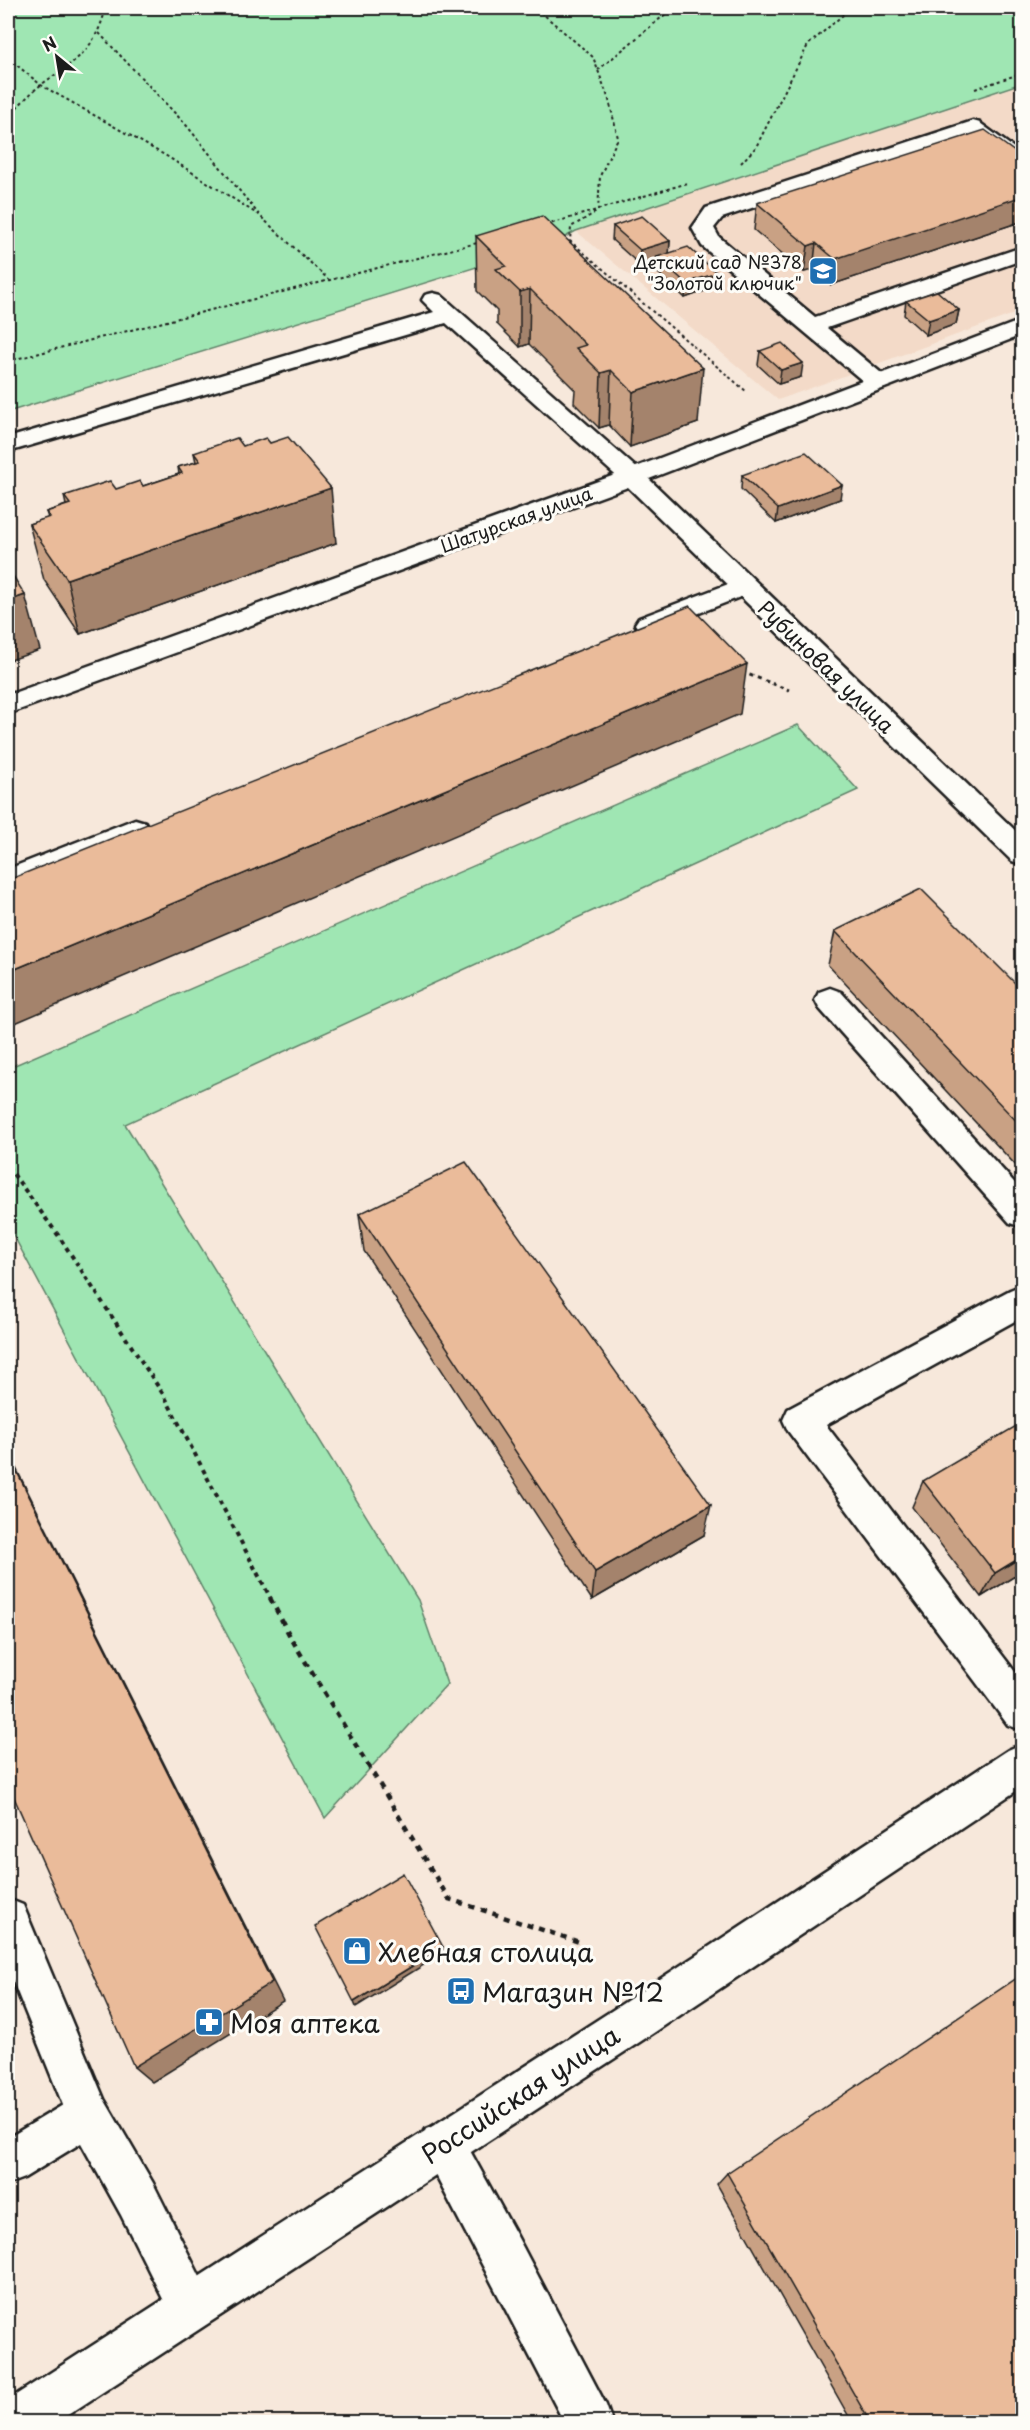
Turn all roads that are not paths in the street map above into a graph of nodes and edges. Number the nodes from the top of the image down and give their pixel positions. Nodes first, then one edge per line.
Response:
1 (1023, 163) edge
2 (1023, 253) edge
3 (429, 297) dead end
4 (449, 315) junction
5 (811, 326) junction
6 (1023, 327) edge
7 (878, 382) junction
8 (8, 445) edge
9 (632, 477) junction
10 (744, 586) junction
11 (621, 636) edge
12 (8, 705) edge
13 (161, 819) edge
14 (1023, 854) edge
15 (8, 880) edge
16 (830, 1000) dead end
17 (1023, 1213) edge
18 (1023, 1300) edge
19 (1023, 1711) edge
20 (1023, 1764) edge
21 (8, 1920) edge
22 (89, 2114) junction
23 (442, 2145) junction
24 (8, 2162) edge
25 (191, 2307) junction
26 (16, 2422) edge
27 (589, 2422) edge

1 - 5 street
2 - 5 street
3 - 4 street, Рубиновая улица
4 - 8 street
4 - 9 street, Рубиновая улица
5 - 7 street
6 - 7 street, Шатурская улица
7 - 9 street, Шатурская улица
9 - 10 street, Рубиновая улица
9 - 12 street, Шатурская улица
10 - 11 street
10 - 14 street, Рубиновая улица
13 - 15 street
16 - 17 street
18 - 19 street
20 - 23 street, Российская улица
21 - 22 street
22 - 24 street
22 - 25 street
23 - 25 street, Российская улица
23 - 27 street
25 - 26 street, Российская улица

